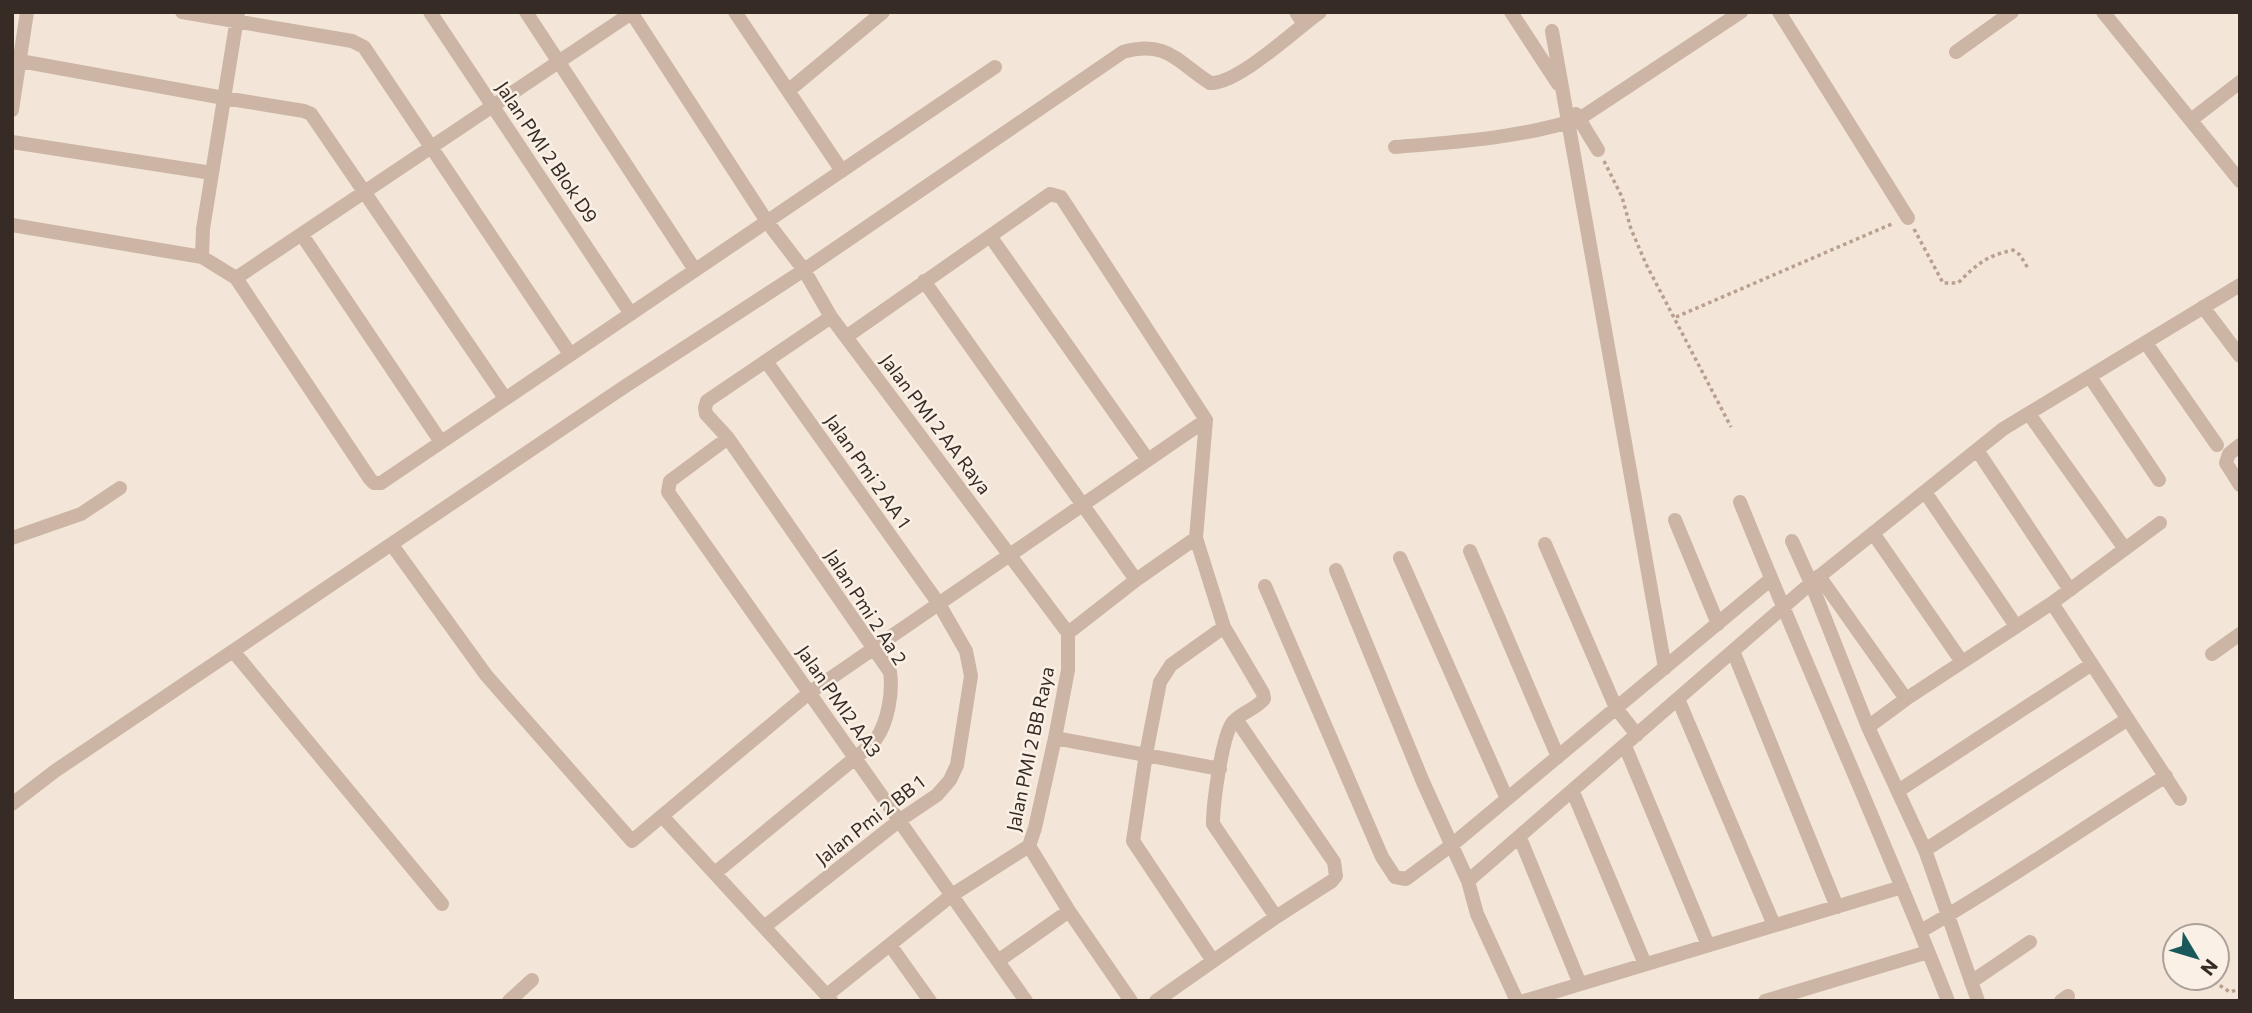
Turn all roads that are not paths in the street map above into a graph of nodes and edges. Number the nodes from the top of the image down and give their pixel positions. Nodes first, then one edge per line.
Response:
1 (27, 12) edge
2 (182, 12) edge
3 (430, 12) edge
4 (526, 12) edge
5 (734, 12) edge
6 (883, 12) edge
7 (1320, 12) edge
8 (1511, 12) edge
9 (1741, 12) edge
10 (1779, 12) edge
11 (2012, 12) edge
12 (2103, 12) edge
13 (631, 13) edge
14 (237, 17) edge
15 (1300, 18) edge
16 (1552, 31) dead end
17 (1956, 51) dead end
18 (20, 61) junction
19 (559, 63) junction
20 (995, 67) dead end
21 (2240, 82) edge
22 (788, 91) junction
23 (224, 98) junction
24 (494, 106) junction
25 (12, 110) edge
26 (1579, 119) junction
27 (2191, 120) junction
28 (12, 142) edge
29 (431, 148) junction
30 (1395, 148) dead end
31 (1598, 150) road end
32 (842, 171) junction
33 (212, 173) junction
34 (2240, 181) edge
35 (364, 193) junction
36 (1909, 218) road end
37 (768, 223) junction
38 (12, 225) edge
39 (302, 235) junction
40 (990, 236) junction
41 (202, 257) junction
42 (695, 270) junction
43 (804, 270) junction
44 (236, 278) junction
45 (924, 281) junction
46 (2240, 285) edge
47 (2203, 307) junction
48 (631, 314) junction
49 (831, 317) junction
50 (846, 337) junction
51 (2146, 343) junction
52 (570, 354) junction
53 (2240, 356) edge
54 (766, 361) junction
55 (2090, 377) junction
56 (505, 398) junction
57 (2029, 414) junction
58 (1206, 420) junction
59 (727, 438) junction
60 (441, 442) junction
61 (2217, 445) dead end
62 (2240, 445) edge
63 (1977, 450) junction
64 (1148, 460) junction
65 (2159, 480) dead end
66 (2240, 485) edge
67 (120, 488) dead end
68 (1925, 492) junction
69 (1740, 502) dead end
70 (1083, 505) junction
71 (1675, 520) dead end
72 (2160, 523) dead end
73 (1873, 533) junction
74 (12, 538) edge
75 (1196, 538) junction
76 (1792, 541) dead end
77 (1545, 544) dead end
78 (392, 545) junction
79 (2125, 549) junction
80 (1470, 551) dead end
81 (1010, 553) junction
82 (1400, 558) dead end
83 (1336, 570) dead end
84 (1771, 579) junction
85 (1815, 579) junction
86 (1136, 580) junction
87 (1265, 586) dead end
88 (2070, 590) junction
89 (2052, 603) junction
90 (939, 604) junction
91 (1782, 608) junction
92 (1718, 624) junction
93 (2016, 626) junction
94 (1224, 627) junction
95 (1068, 633) junction
96 (2240, 634) edge
97 (874, 648) junction
98 (233, 650) junction
99 (1733, 652) junction
100 (2212, 654) dead end
101 (1962, 662) junction
102 (2092, 664) junction
103 (1665, 668) junction
104 (809, 693) junction
105 (1678, 699) junction
106 (1906, 699) junction
107 (1616, 708) junction
108 (1236, 719) junction
109 (2128, 719) junction
110 (1868, 727) junction
111 (1637, 735) junction
112 (1055, 738) junction
113 (1625, 746) junction
114 (1146, 754) junction
115 (1558, 757) junction
116 (856, 758) junction
117 (1220, 769) junction
118 (2166, 776) junction
119 (1898, 790) junction
120 (1573, 792) junction
121 (1507, 799) junction
122 (2180, 799) dead end
123 (12, 804) edge
124 (662, 816) junction
125 (900, 820) junction
126 (1520, 838) junction
127 (1453, 844) junction
128 (1029, 846) junction
129 (1925, 850) junction
130 (715, 873) junction
131 (1468, 881) junction
132 (1902, 887) junction
133 (952, 895) junction
134 (442, 904) dead end
135 (1837, 907) junction
136 (1069, 911) junction
137 (1949, 915) junction
138 (1276, 917) junction
139 (1774, 926) junction
140 (764, 927) junction
141 (1921, 931) junction
142 (2031, 942) dead end
143 (890, 945) junction
144 (1708, 945) junction
145 (1928, 952) junction
146 (998, 961) junction
147 (1213, 961) junction
148 (1645, 964) junction
149 (533, 980) dead end
150 (1972, 982) junction
151 (1580, 984) junction
152 (829, 998) edge
153 (509, 1001) edge
154 (930, 1001) edge
155 (1026, 1001) edge
156 (1131, 1001) edge
157 (1156, 1001) edge
158 (1517, 1001) edge
159 (1524, 1001) edge
160 (1765, 1001) edge
161 (1948, 1001) edge
162 (1978, 1001) edge

1 - 18 street
2 - 14 street
3 - 24 street, Jalan PMI 2 Blok D9
4 - 19 street
5 - 22 street
6 - 22 street
7 - 15 street
8 - 26 street
9 - 26 street
10 - 36 street
11 - 17 street
12 - 27 street
13 - 19 street
13 - 37 street, Jalan PMI 2 AA Raya
14 - 23 street
14 - 29 street
15 - 43 street
16 - 103 street
18 - 23 street
18 - 25 street
19 - 24 street
19 - 42 street
20 - 32 street
21 - 27 street
22 - 32 street
23 - 33 street
23 - 35 street
24 - 29 street
24 - 48 street, Jalan PMI 2 Blok D9
26 - 30 street
26 - 31 street
27 - 34 street
28 - 33 street
29 - 35 street
29 - 52 street
32 - 37 street
33 - 41 street
35 - 39 street
35 - 56 street
37 - 42 street
37 - 43 street, Jalan PMI 2 AA Raya
38 - 41 street
39 - 44 street
39 - 60 street
40 - 45 street
40 - 58 street
40 - 64 street
41 - 44 street
42 - 48 street
43 - 49 street, Jalan PMI 2 AA Raya
43 - 78 street
44 - 60 street
45 - 50 street
45 - 70 street
46 - 47 street
47 - 51 street
47 - 53 street
48 - 52 street
49 - 50 street, Jalan PMI 2 AA Raya
49 - 54 street
50 - 81 street, Jalan PMI 2 AA Raya
51 - 55 street
51 - 61 street
52 - 56 street
54 - 59 street, Jalan Pmi 2 Aa 2
54 - 90 street, Jalan Pmi 2 AA 1
55 - 57 street
55 - 65 street
56 - 60 street
57 - 63 street
57 - 79 street
58 - 64 street
58 - 75 street
59 - 97 street, Jalan Pmi 2 Aa 2
59 - 104 street, Jalan PMI2 AA3
62 - 66 street
63 - 68 street
63 - 88 street
64 - 70 street
67 - 74 street
68 - 73 street
68 - 93 street
69 - 84 street
70 - 81 street
70 - 86 street
71 - 92 street
72 - 79 street
73 - 85 street
73 - 101 street
75 - 86 street
75 - 94 street
76 - 85 street
77 - 107 street
78 - 98 street
78 - 124 street
79 - 88 street
80 - 115 street
81 - 90 street
81 - 95 street
82 - 121 street
83 - 127 street
84 - 91 street
84 - 92 street
85 - 91 street
85 - 106 street
85 - 110 street
86 - 95 street
87 - 127 street
88 - 89 street
89 - 93 street
89 - 102 street
90 - 97 street
90 - 125 street, Jalan Pmi 2 BB 1
91 - 99 street
91 - 132 street
92 - 103 street
93 - 101 street
94 - 108 street
94 - 114 street
95 - 112 street, Jalan PMI 2 BB Raya
96 - 100 street
97 - 104 street
97 - 116 street, Jalan Pmi 2 Aa 2
98 - 123 street
98 - 134 street
99 - 105 street
99 - 135 street
101 - 106 street
102 - 109 street
102 - 119 street
103 - 107 street
104 - 116 street, Jalan PMI2 AA3
104 - 124 street
105 - 111 street
105 - 139 street
106 - 110 street
107 - 111 street
107 - 115 street
108 - 117 street
108 - 138 street
109 - 118 street
109 - 129 street
110 - 119 street
111 - 113 street
112 - 114 street
112 - 128 street, Jalan PMI 2 BB Raya
113 - 120 street
113 - 144 street
114 - 117 street
114 - 147 street
115 - 121 street
116 - 125 street, Jalan PMI2 AA3
116 - 130 street, Jalan Pmi 2 Aa 2
117 - 138 street
118 - 122 street
118 - 137 street
119 - 129 street
120 - 126 street
120 - 148 street
121 - 127 street
124 - 130 street
125 - 133 street, Jalan PMI2 AA3
125 - 140 street, Jalan Pmi 2 BB 1
126 - 131 street
126 - 151 street
127 - 131 street
128 - 133 street, Jalan PMI 2 BB Raya
128 - 136 street
129 - 137 street
130 - 140 street
131 - 158 street
132 - 135 street
132 - 141 street
133 - 143 street, Jalan PMI 2 BB Raya
133 - 146 street, Jalan PMI2 AA3
135 - 139 street
136 - 146 street
136 - 156 street
137 - 141 street
137 - 150 street
138 - 147 street
139 - 144 street
140 - 152 street
141 - 145 street
142 - 150 street
143 - 152 street, Jalan PMI 2 BB Raya
143 - 154 street
144 - 148 street
145 - 160 street
145 - 161 street
146 - 155 street, Jalan PMI2 AA3
147 - 157 street
148 - 151 street
149 - 153 street
150 - 162 street
151 - 159 street

